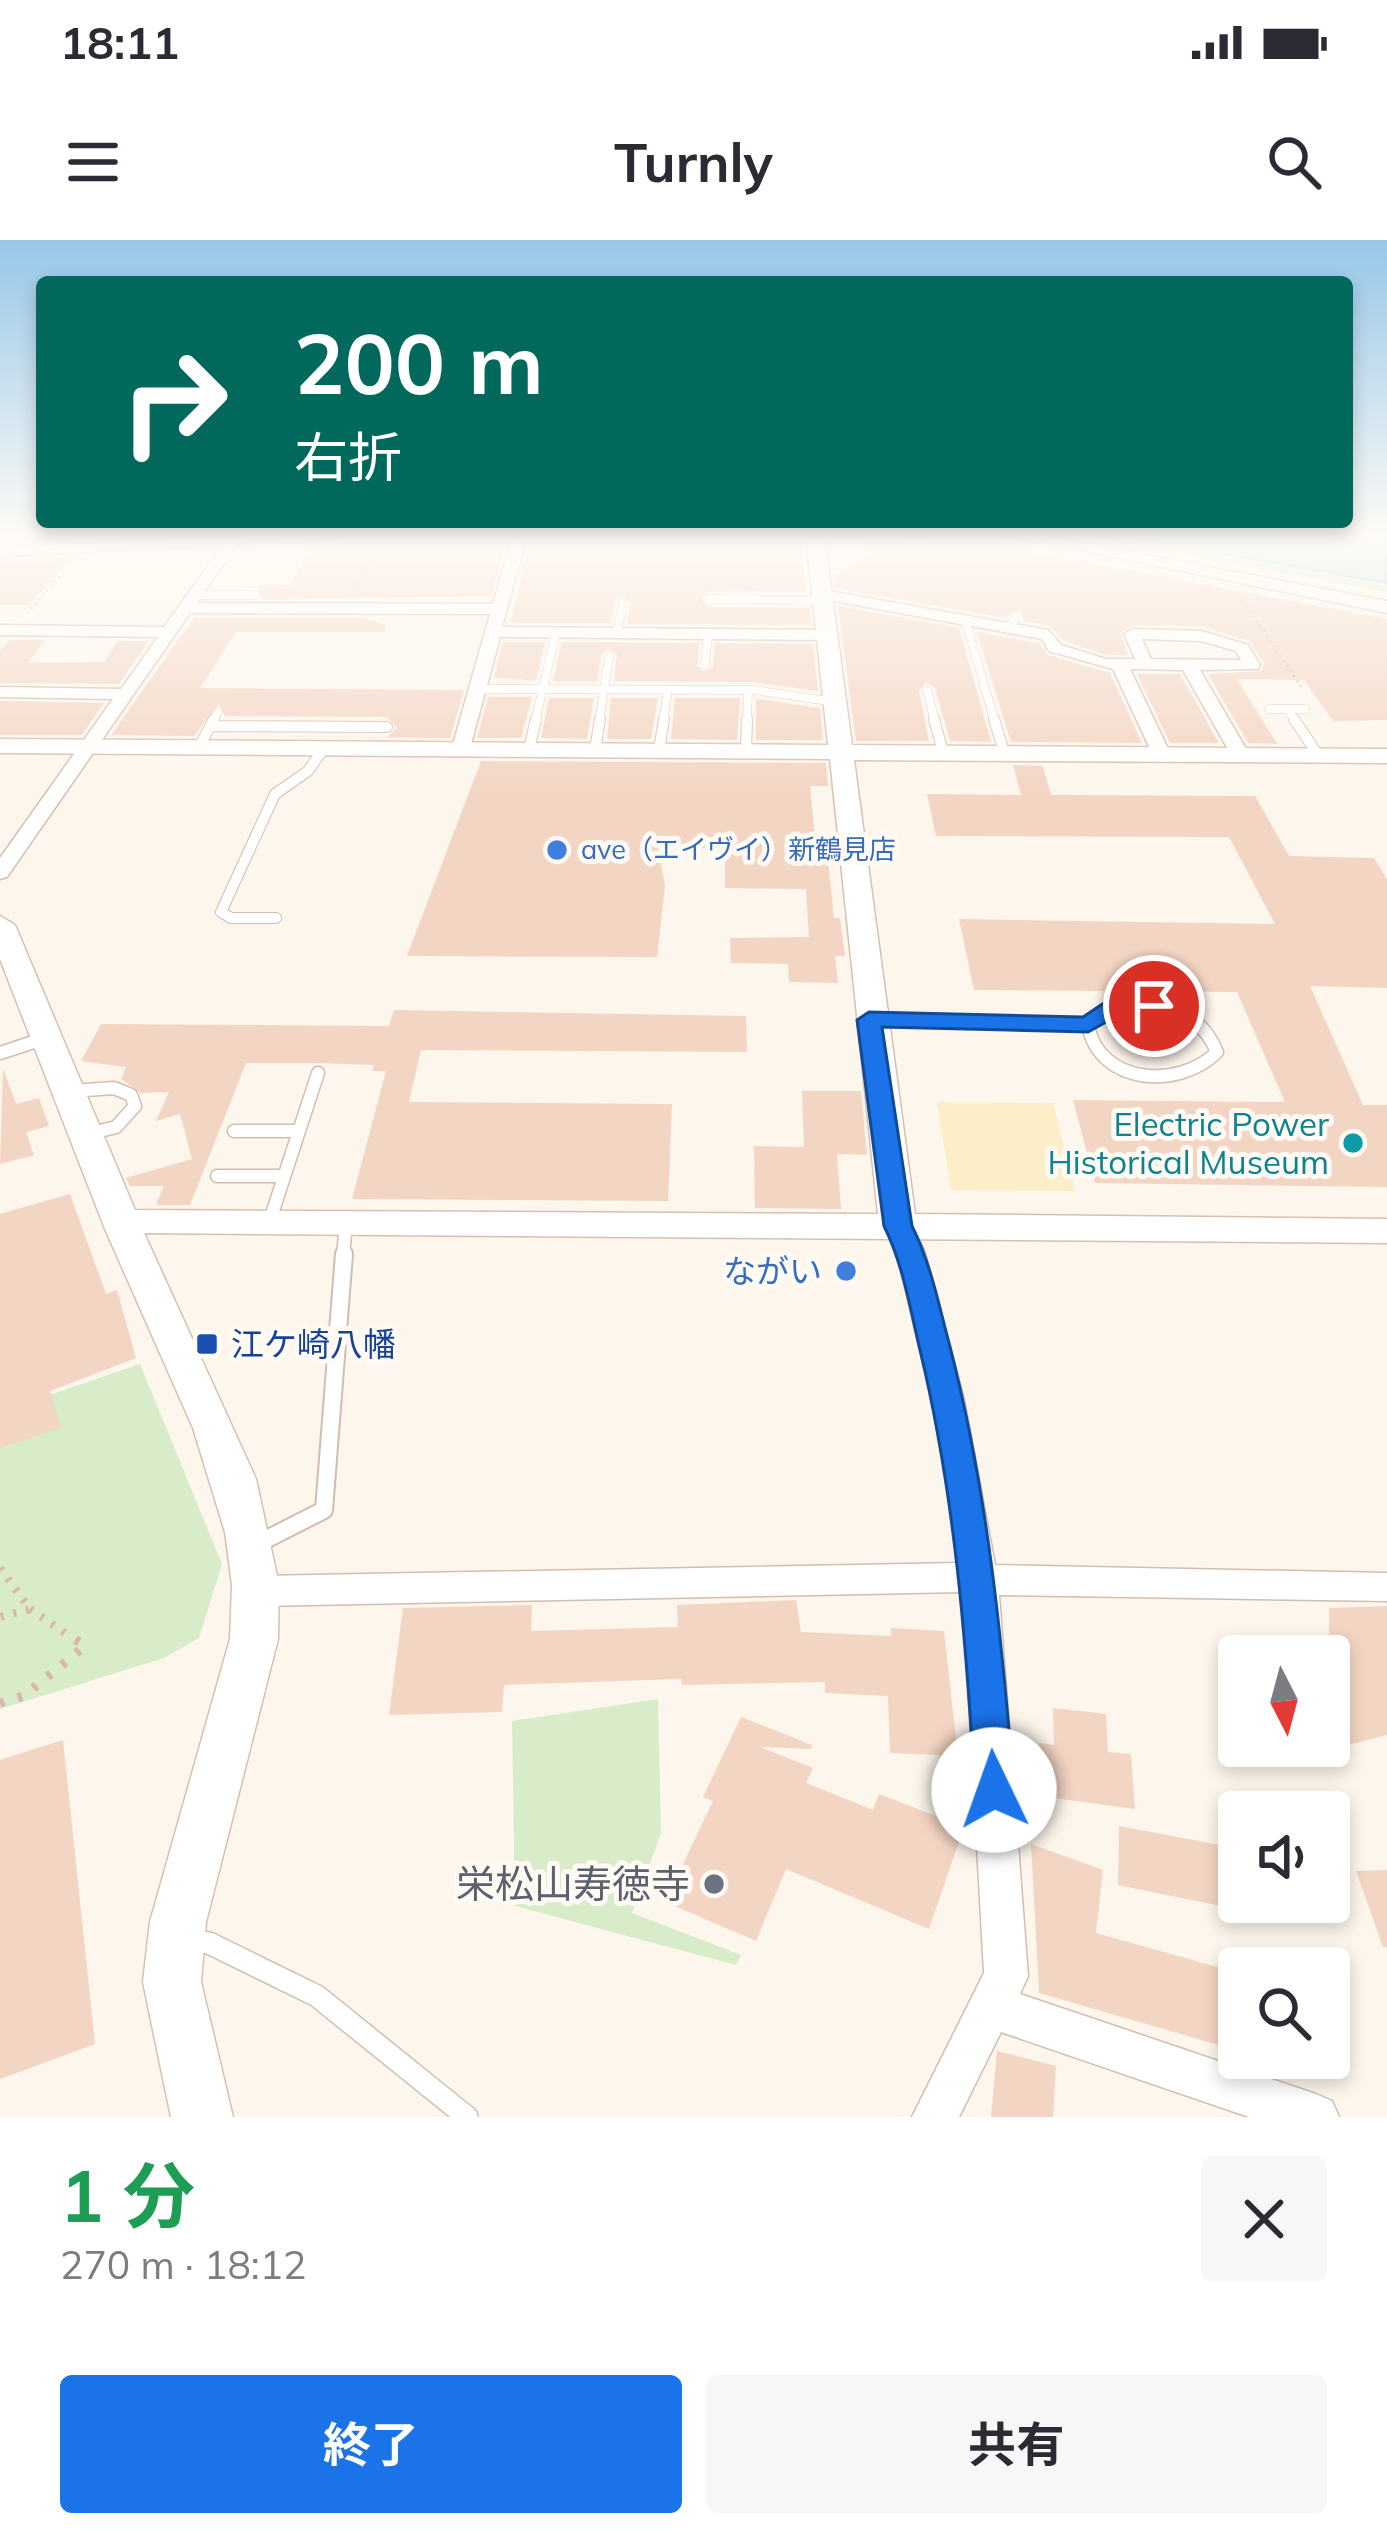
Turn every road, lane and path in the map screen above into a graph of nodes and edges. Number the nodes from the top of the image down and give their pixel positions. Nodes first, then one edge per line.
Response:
1 (179, 623) edge
2 (497, 623) edge
3 (619, 623) edge
4 (826, 623) edge
5 (967, 623) edge
6 (1015, 623) edge
7 (1255, 623) edge
8 (6, 630) edge
9 (172, 632) junction
10 (494, 632) junction
11 (556, 633) junction
12 (617, 633) junction
13 (708, 634) junction
14 (828, 635) junction
15 (609, 656) dead end
16 (705, 664) dead end
17 (1119, 664) junction
18 (1145, 664) junction
19 (1189, 665) junction
20 (478, 689) junction
21 (542, 689) junction
22 (604, 689) junction
23 (668, 690) junction
24 (748, 690) junction
25 (927, 690) dead end
26 (0, 692) edge
27 (127, 694) junction
28 (835, 702) junction
29 (1307, 704) joint
30 (1269, 709) dead end
31 (1288, 710) junction
32 (218, 712) dead end
33 (387, 727) dead end
34 (205, 736) junction
35 (0, 746) edge
36 (89, 747) junction
37 (324, 748) junction
38 (460, 748) junction
39 (529, 749) junction
40 (595, 749) junction
41 (659, 750) junction
42 (746, 750) junction
43 (840, 751) junction
44 (943, 752) junction
45 (1004, 752) junction
46 (1161, 754) junction
47 (1240, 754) junction
48 (1318, 755) junction
49 (1387, 756) edge
50 (0, 873) edge
51 (276, 918) dead end
52 (0, 925) edge
53 (869, 1020) junction
54 (1088, 1024) junction
55 (50, 1036) junction
56 (0, 1053) edge
57 (318, 1073) dead end
58 (298, 1130) junction
59 (234, 1131) dead end
60 (217, 1176) dead end
61 (283, 1176) junction
62 (270, 1220) junction
63 (346, 1223) junction
64 (123, 1226) junction
65 (898, 1226) junction
66 (1387, 1231) edge
67 (253, 1546) junction
68 (0, 1568) edge
69 (980, 1577) junction
70 (1387, 1587) edge
71 (260, 1591) junction
72 (30, 1609) junction
73 (0, 1617) edge
74 (0, 1702) edge
75 (176, 1939) junction
76 (994, 2008) junction
77 (202, 2117) edge
78 (467, 2117) edge
79 (935, 2117) edge
80 (1316, 2117) edge

1 - 9 street
2 - 10 street
3 - 12 lane
4 - 14 street
5 - 45 lane
6 - 17 street
7 - 29 path
8 - 9 street
9 - 27 street
10 - 11 street
10 - 20 street
11 - 12 street
11 - 21 lane
12 - 13 street
13 - 14 street
13 - 16 lane
14 - 28 street
15 - 22 lane
17 - 18 street
17 - 46 street
18 - 19 street
18 - 19 street
19 - 47 street
20 - 21 lane
20 - 38 street
21 - 22 lane
21 - 39 lane
22 - 23 lane
22 - 40 lane
23 - 24 lane
23 - 41 lane
24 - 28 lane
24 - 42 lane
25 - 44 lane
26 - 27 street
27 - 36 street
28 - 43 street
29 - 31 lane
30 - 31 lane
31 - 48 lane
32 - 34 lane
33 - 34 lane
34 - 36 street
34 - 37 street
35 - 36 street
36 - 50 street
37 - 38 street
37 - 51 lane
38 - 39 street
39 - 40 street
40 - 41 street
41 - 42 street
42 - 43 street
43 - 44 street
43 - 53 street
44 - 45 street
45 - 46 street
46 - 47 street
47 - 48 street
48 - 49 street
52 - 55 street
53 - 54 lane
53 - 65 street
54 - 54 lane
55 - 56 lane
55 - 64 street
57 - 58 lane
58 - 59 lane
58 - 61 lane
60 - 61 lane
61 - 62 lane
62 - 63 street
62 - 64 street
63 - 65 street
63 - 67 lane
64 - 67 street
65 - 66 street
65 - 69 street
67 - 71 street
68 - 72 path
69 - 70 street
69 - 71 street
69 - 76 street
71 - 75 street
72 - 73 path
72 - 74 path
75 - 77 street
75 - 78 lane
76 - 79 street
76 - 80 street

